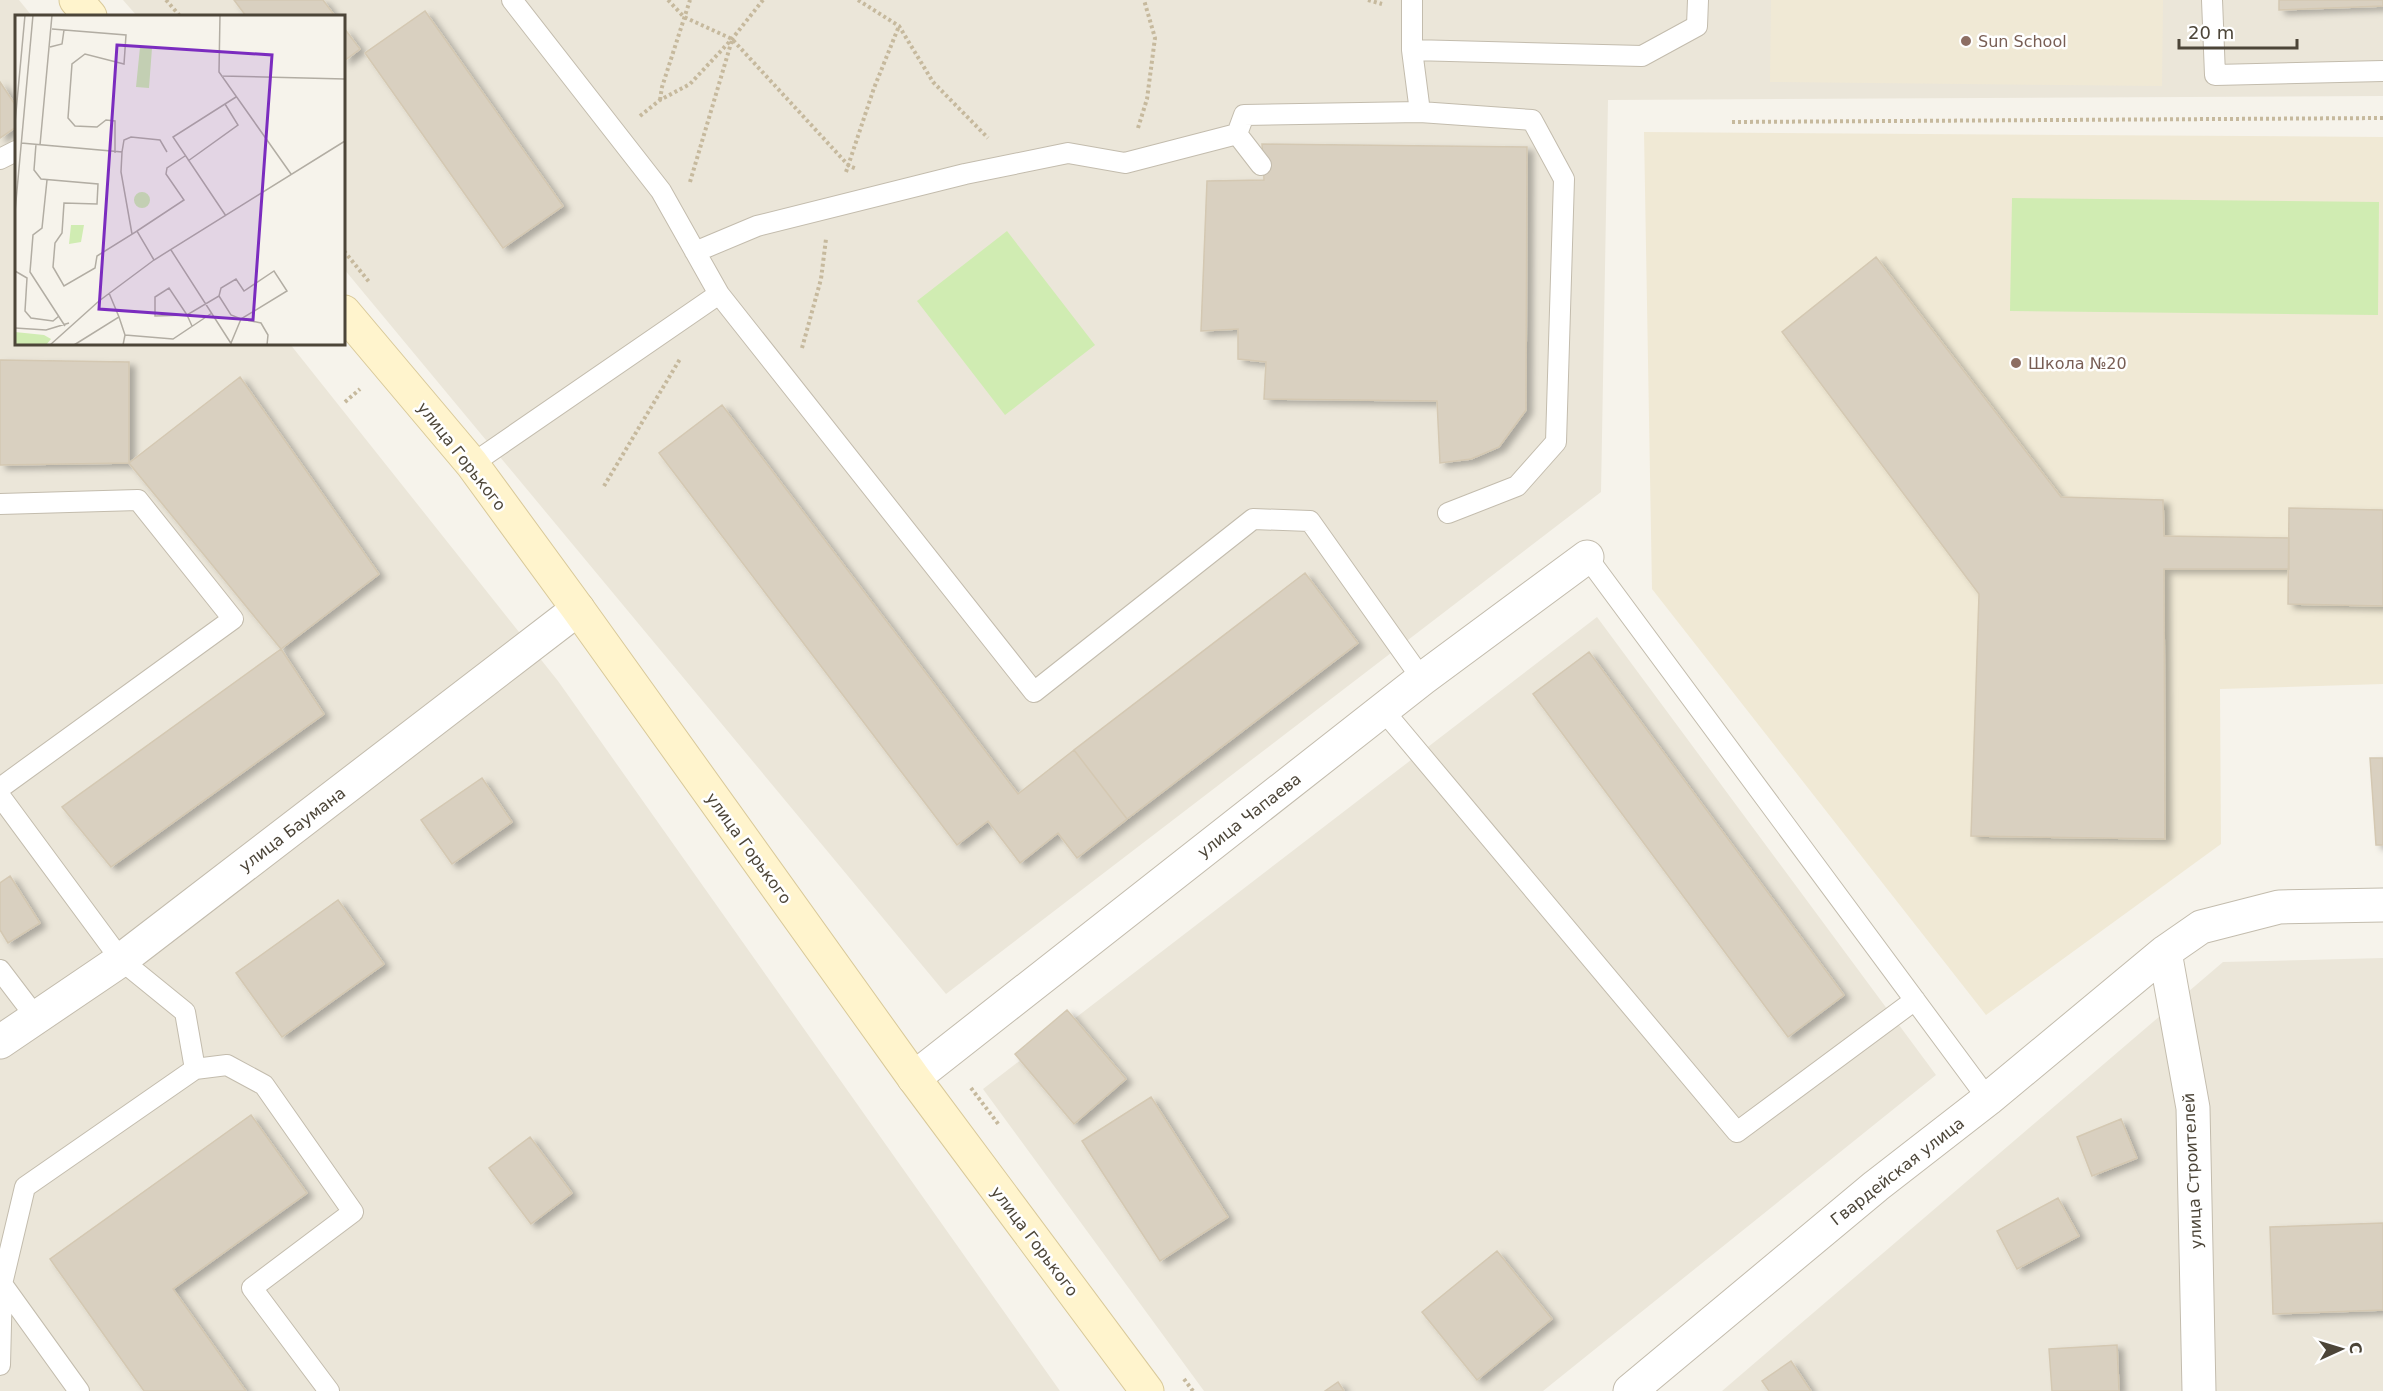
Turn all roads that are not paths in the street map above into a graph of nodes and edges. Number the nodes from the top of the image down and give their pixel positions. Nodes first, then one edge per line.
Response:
1 (76, 0) edge
2 (512, 0) edge
3 (1413, 0) edge
4 (1698, 0) edge
5 (2212, 0) edge
6 (89, 15) edge
7 (1412, 50) junction
8 (2383, 71) edge
9 (1420, 112) junction
10 (1237, 134) junction
11 (15, 152) edge
12 (0, 159) edge
13 (1260, 165) dead end
14 (695, 252) junction
15 (719, 294) junction
16 (345, 313) edge
17 (472, 464) junction
18 (0, 504) edge
19 (1448, 513) dead end
20 (1587, 557) joint
21 (578, 609) junction
22 (1422, 679) junction
23 (1383, 710) junction
24 (0, 788) edge
25 (0, 796) edge
26 (2383, 905) edge
27 (2165, 952) junction
28 (121, 960) junction
29 (0, 970) edge
30 (1915, 1000) junction
31 (35, 1016) junction
32 (0, 1041) edge
33 (195, 1069) junction
34 (914, 1078) junction
35 (1988, 1099) junction
36 (1, 1284) edge
37 (0, 1365) edge
38 (79, 1391) edge
39 (329, 1391) edge
40 (1147, 1391) edge
41 (1630, 1391) edge
42 (2199, 1391) edge

1 - 6 main road
2 - 14 lane
3 - 7 lane
4 - 7 lane
5 - 8 lane
7 - 9 lane
9 - 10 lane
9 - 19 lane
10 - 13 lane
10 - 14 lane
11 - 12 lane
14 - 15 lane
15 - 17 lane
15 - 22 lane
16 - 17 main road, улица Горького
17 - 21 main road, улица Горького
18 - 24 lane
20 - 22 street, улица Чапаева
20 - 30 lane
21 - 28 street, улица Баумана
21 - 34 main road, улица Горького
22 - 23 street, улица Чапаева
23 - 30 lane
23 - 34 street, улица Чапаева
25 - 28 lane
26 - 27 street, Гвардейская улица
27 - 35 street, Гвардейская улица
27 - 42 street, улица Строителей
28 - 31 street, улица Баумана
28 - 33 lane
29 - 31 lane
30 - 35 lane
31 - 32 street, улица Баумана
33 - 36 lane
33 - 39 lane
34 - 40 main road, улица Горького
35 - 41 street, Гвардейская улица
36 - 37 lane
36 - 38 lane

